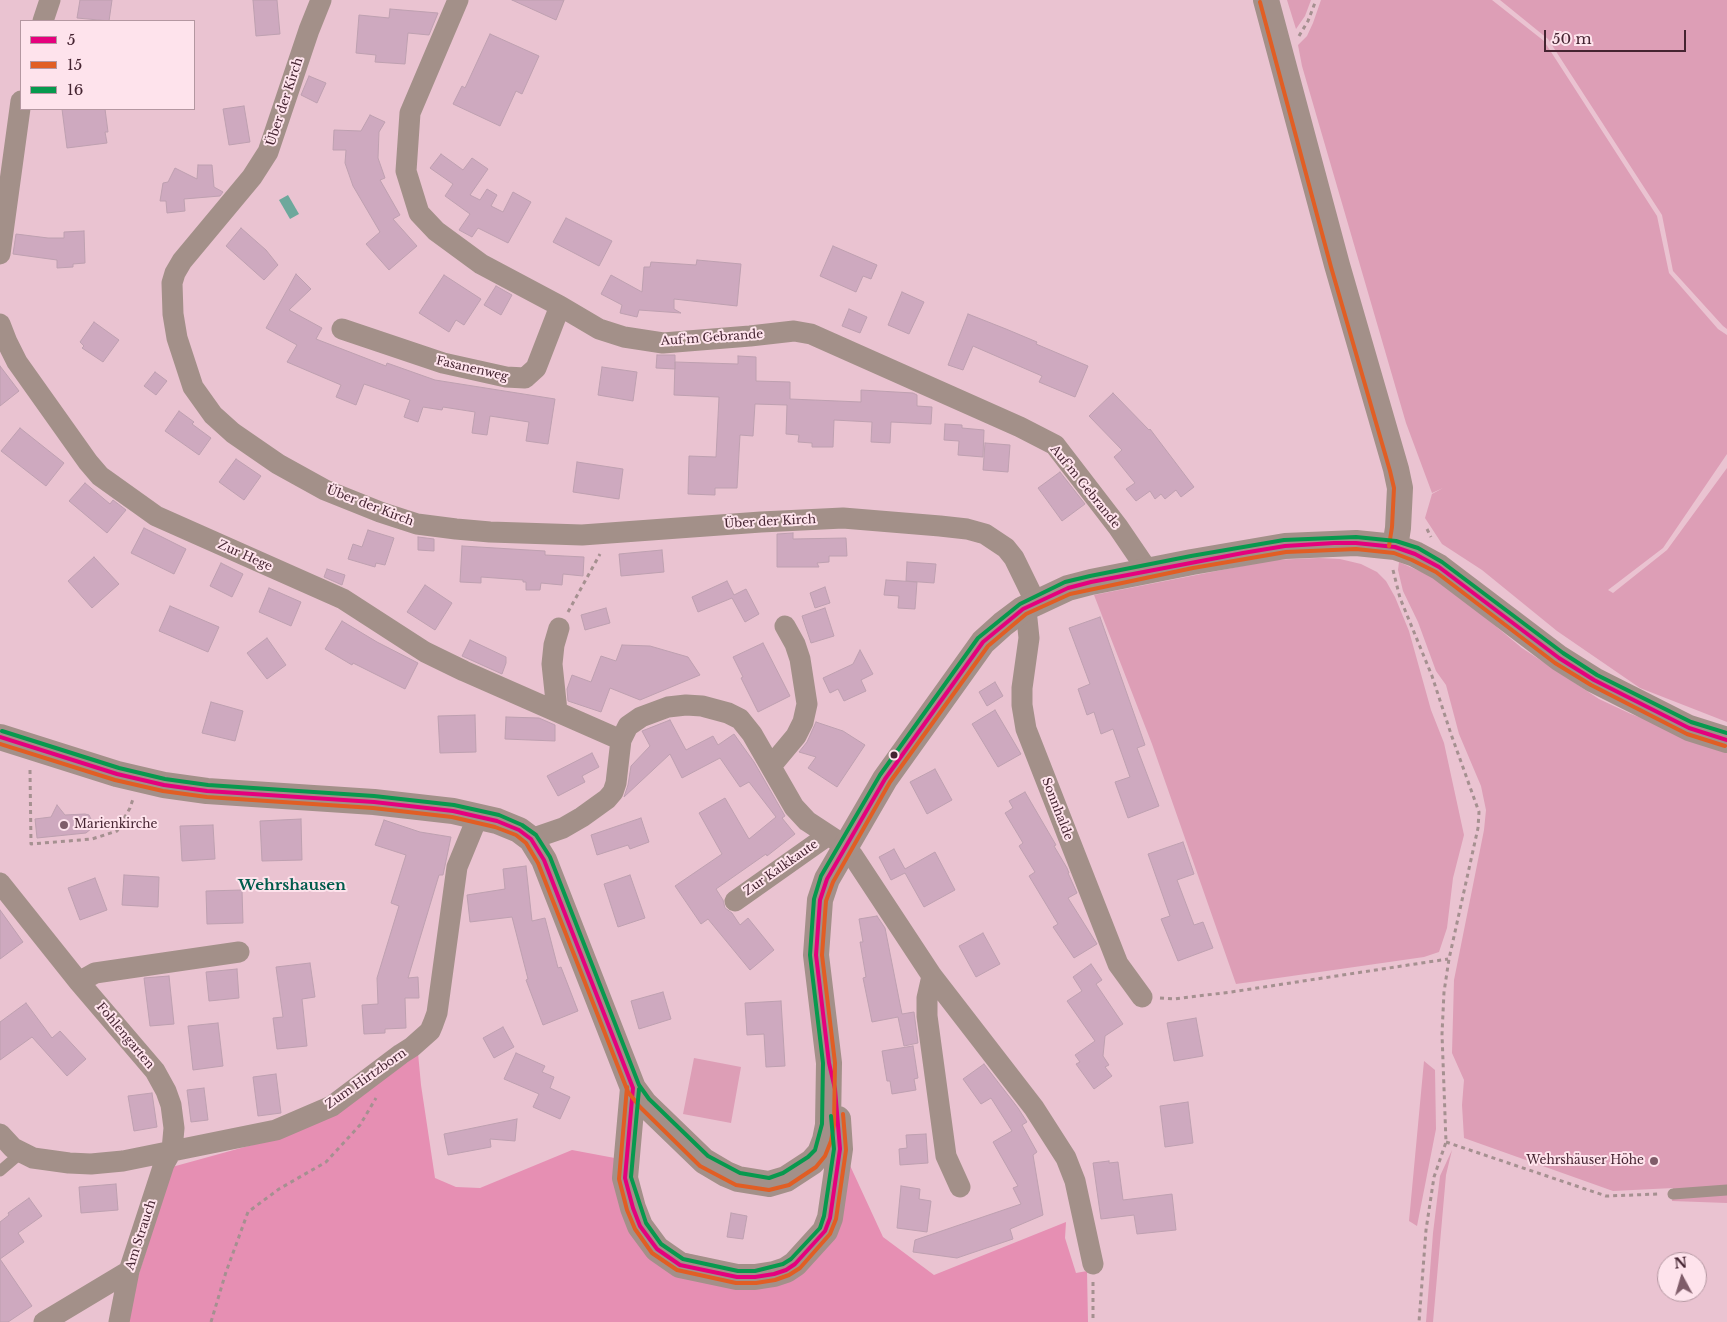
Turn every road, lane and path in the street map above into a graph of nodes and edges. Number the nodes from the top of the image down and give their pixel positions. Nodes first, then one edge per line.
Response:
1 (50, 0) edge
2 (321, 0) edge
3 (458, 0) edge
4 (1266, 0) edge
5 (1316, 0) edge
6 (43, 20) edge
7 (1279, 52) junction
8 (20, 108) edge
9 (0, 254) edge
10 (560, 306) junction
11 (0, 324) edge
12 (342, 329) dead end
13 (613, 532) junction
14 (1395, 548) junction
15 (1148, 571) junction
16 (1030, 606) junction
17 (785, 626) dead end
18 (559, 628) joint
19 (557, 711) junction
20 (0, 737) edge
21 (621, 740) junction
22 (1727, 740) edge
23 (29, 747) junction
24 (771, 766) junction
25 (139, 780) junction
26 (478, 816) junction
27 (531, 839) junction
28 (836, 841) junction
29 (0, 883) edge
30 (735, 901) dead end
31 (239, 952) dead end
32 (1449, 959) junction
33 (932, 976) junction
34 (80, 982) junction
35 (1142, 997) joint
36 (829, 1063) junction
37 (633, 1088) junction
38 (371, 1107) dead end
39 (0, 1134) edge
40 (1446, 1142) junction
41 (172, 1150) junction
42 (21, 1153) junction
43 (0, 1171) edge
44 (960, 1187) dead end
45 (1727, 1190) edge
46 (1673, 1194) joint
47 (1092, 1264) joint
48 (129, 1271) junction
49 (44, 1322) edge
50 (119, 1322) edge
51 (211, 1322) edge
52 (1093, 1322) edge
53 (1419, 1322) edge

1 - 6 street
2 - 13 street, Über der Kirch
3 - 10 street, Auf'm Gebrande
4 - 7 street
5 - 7 path
7 - 14 street
8 - 9 street
10 - 12 street, Fasanenweg
10 - 15 street, Auf'm Gebrande
11 - 19 street, Zur Hege
13 - 16 street, Über der Kirch
13 - 18 path
14 - 15 street
14 - 22 street
14 - 32 path
15 - 16 street
16 - 28 street
16 - 35 street, Sonnhalde
17 - 24 street
18 - 19 street
19 - 21 street, Zur Hege
20 - 23 street
21 - 24 street, Zur Kalkkaute
21 - 27 street
23 - 25 street
23 - 25 path
24 - 28 street, Zur Kalkkaute
25 - 26 street
26 - 27 street
26 - 41 street, Zum Hirtzborn
27 - 37 street
28 - 30 street, Zur Kalkkaute
28 - 33 street
28 - 36 street
29 - 34 street, Fohlengarten
31 - 34 street
32 - 35 path
32 - 40 path
33 - 44 street
33 - 47 street
34 - 41 street, Fohlengarten
36 - 37 street
36 - 37 street
38 - 51 path
39 - 42 street, Zum Hirtzborn
40 - 46 path
40 - 53 path
41 - 42 street, Zum Hirtzborn
41 - 48 street, Am Strauch
42 - 43 lane
45 - 46 lane
47 - 52 path
48 - 49 street
48 - 50 street, Am Strauch

